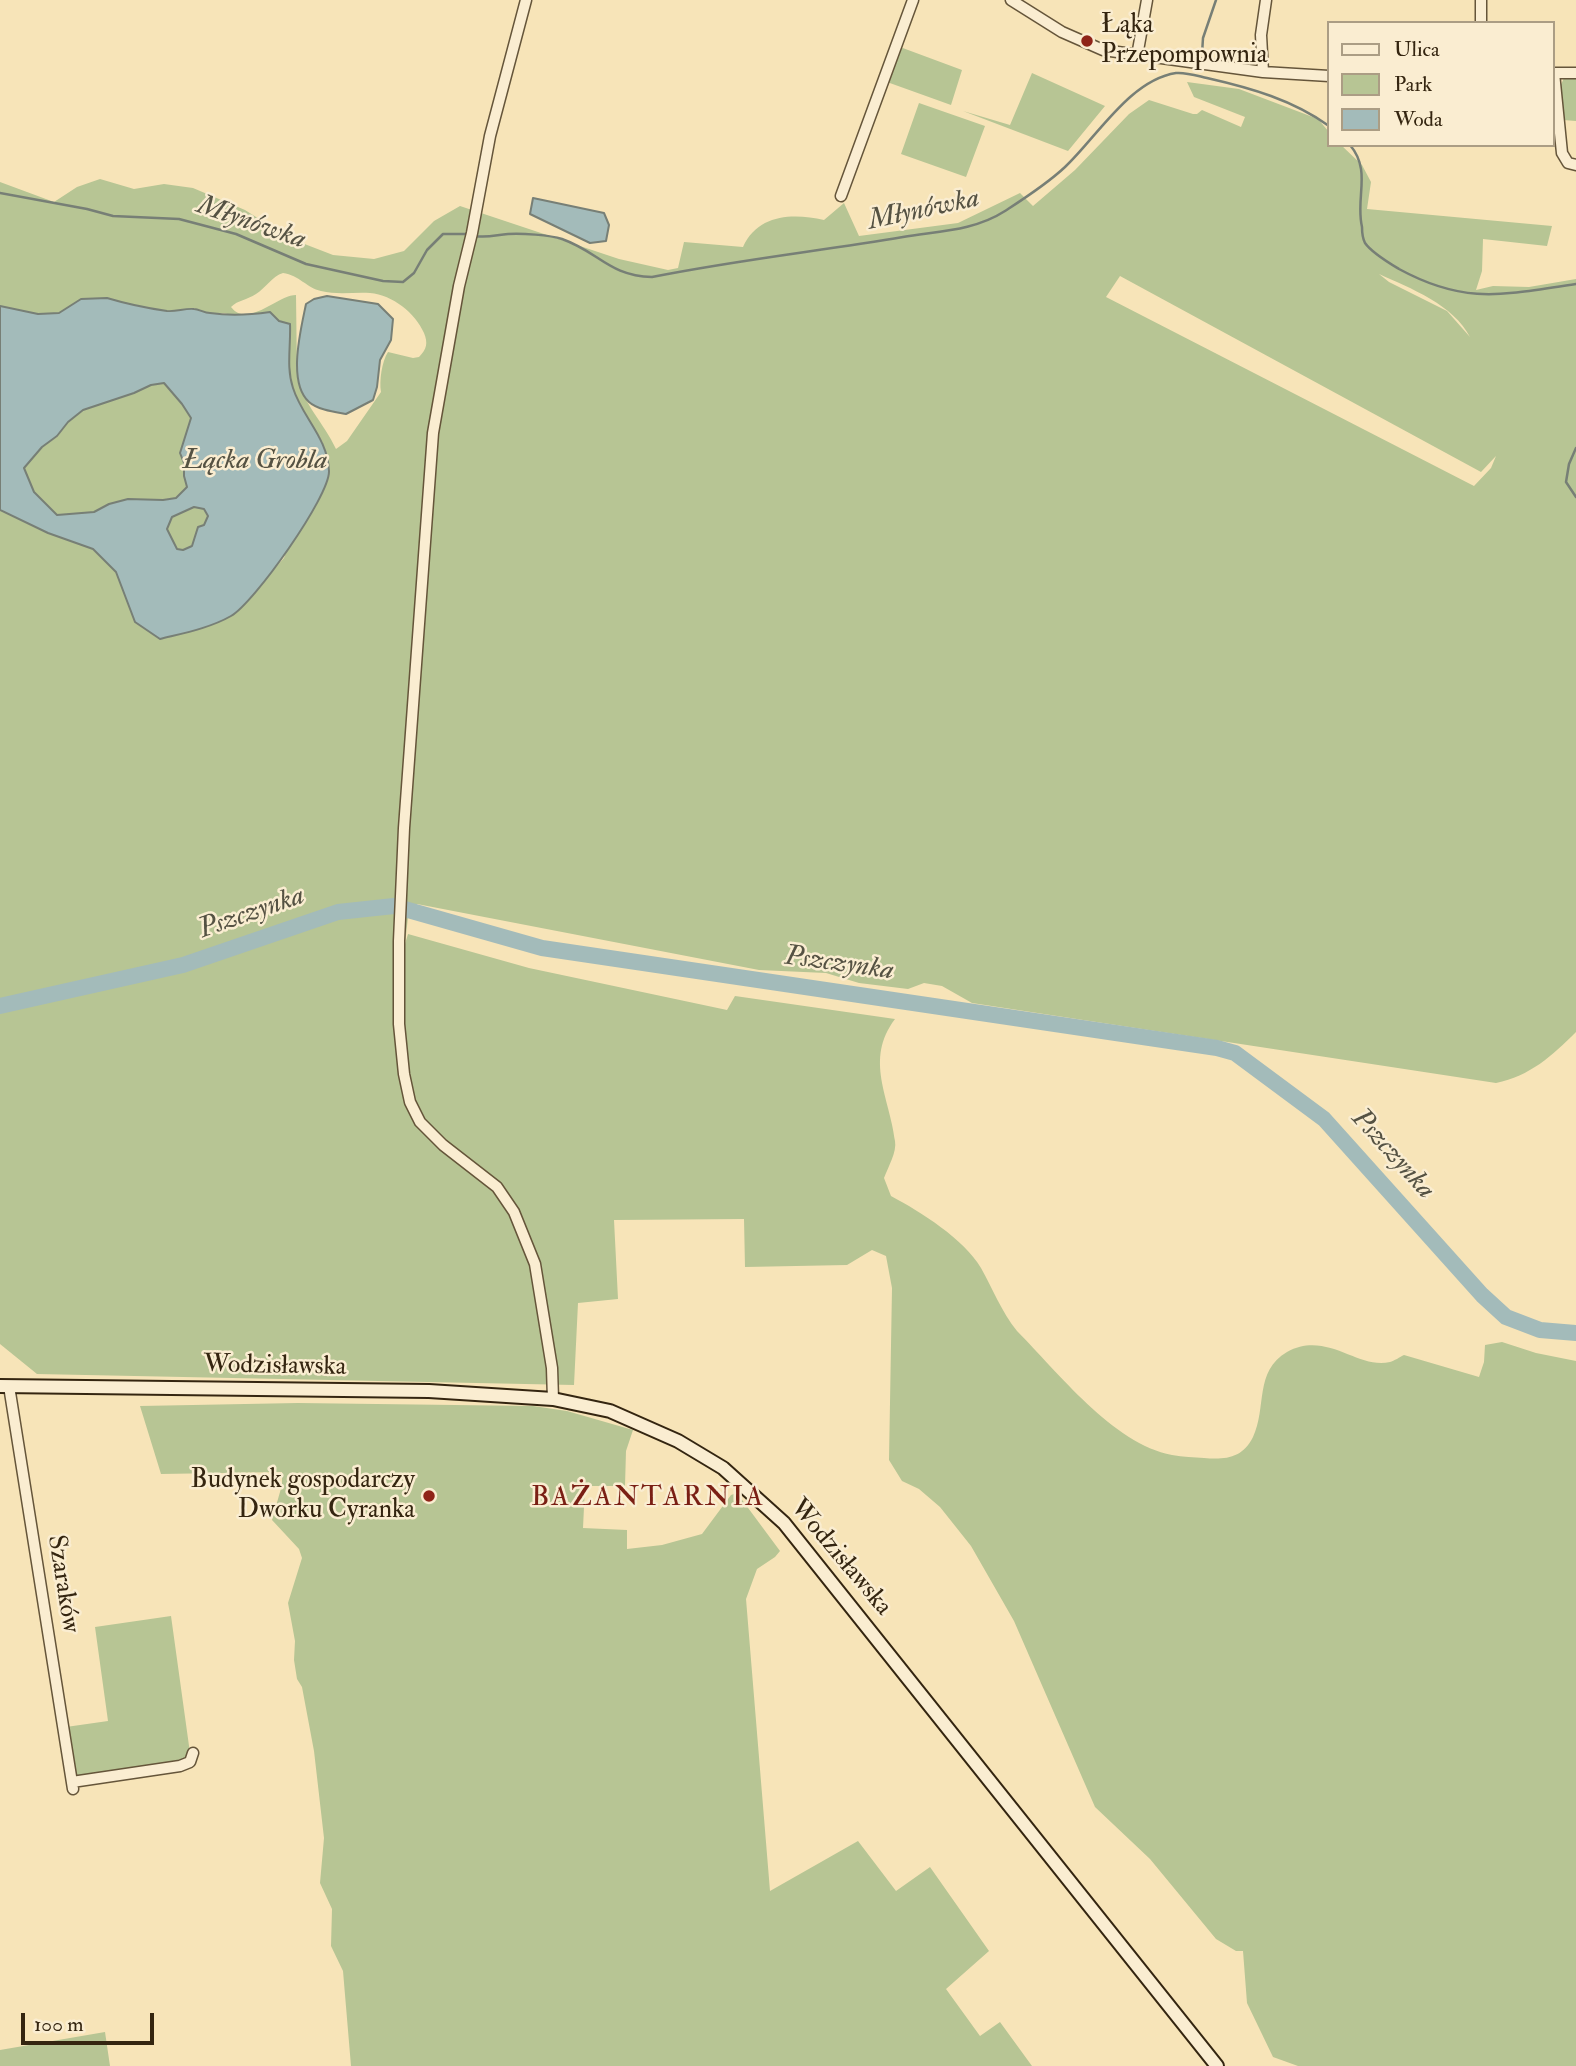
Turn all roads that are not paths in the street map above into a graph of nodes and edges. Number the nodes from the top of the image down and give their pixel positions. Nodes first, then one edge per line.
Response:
1 (526, 0) edge
2 (913, 0) edge
3 (1011, 0) edge
4 (1147, 0) edge
5 (1266, 0) edge
6 (1481, 0) edge
7 (1481, 21) edge
8 (1137, 56) junction
9 (1263, 72) junction
10 (1576, 73) edge
11 (1555, 74) edge
12 (1328, 76) edge
13 (1555, 92) edge
14 (1576, 165) edge
15 (841, 196) dead end
16 (5, 1386) edge
17 (554, 1399) junction
18 (193, 1753) dead end
19 (1217, 2066) edge

1 - 17 street
2 - 15 street
3 - 8 street
4 - 8 street
5 - 9 street
6 - 7 street
8 - 9 street
9 - 12 street
10 - 11 street
13 - 14 street
16 - 17 main road, Wodzisławska
16 - 18 street, Szaraków
17 - 19 main road, Wodzisławska

